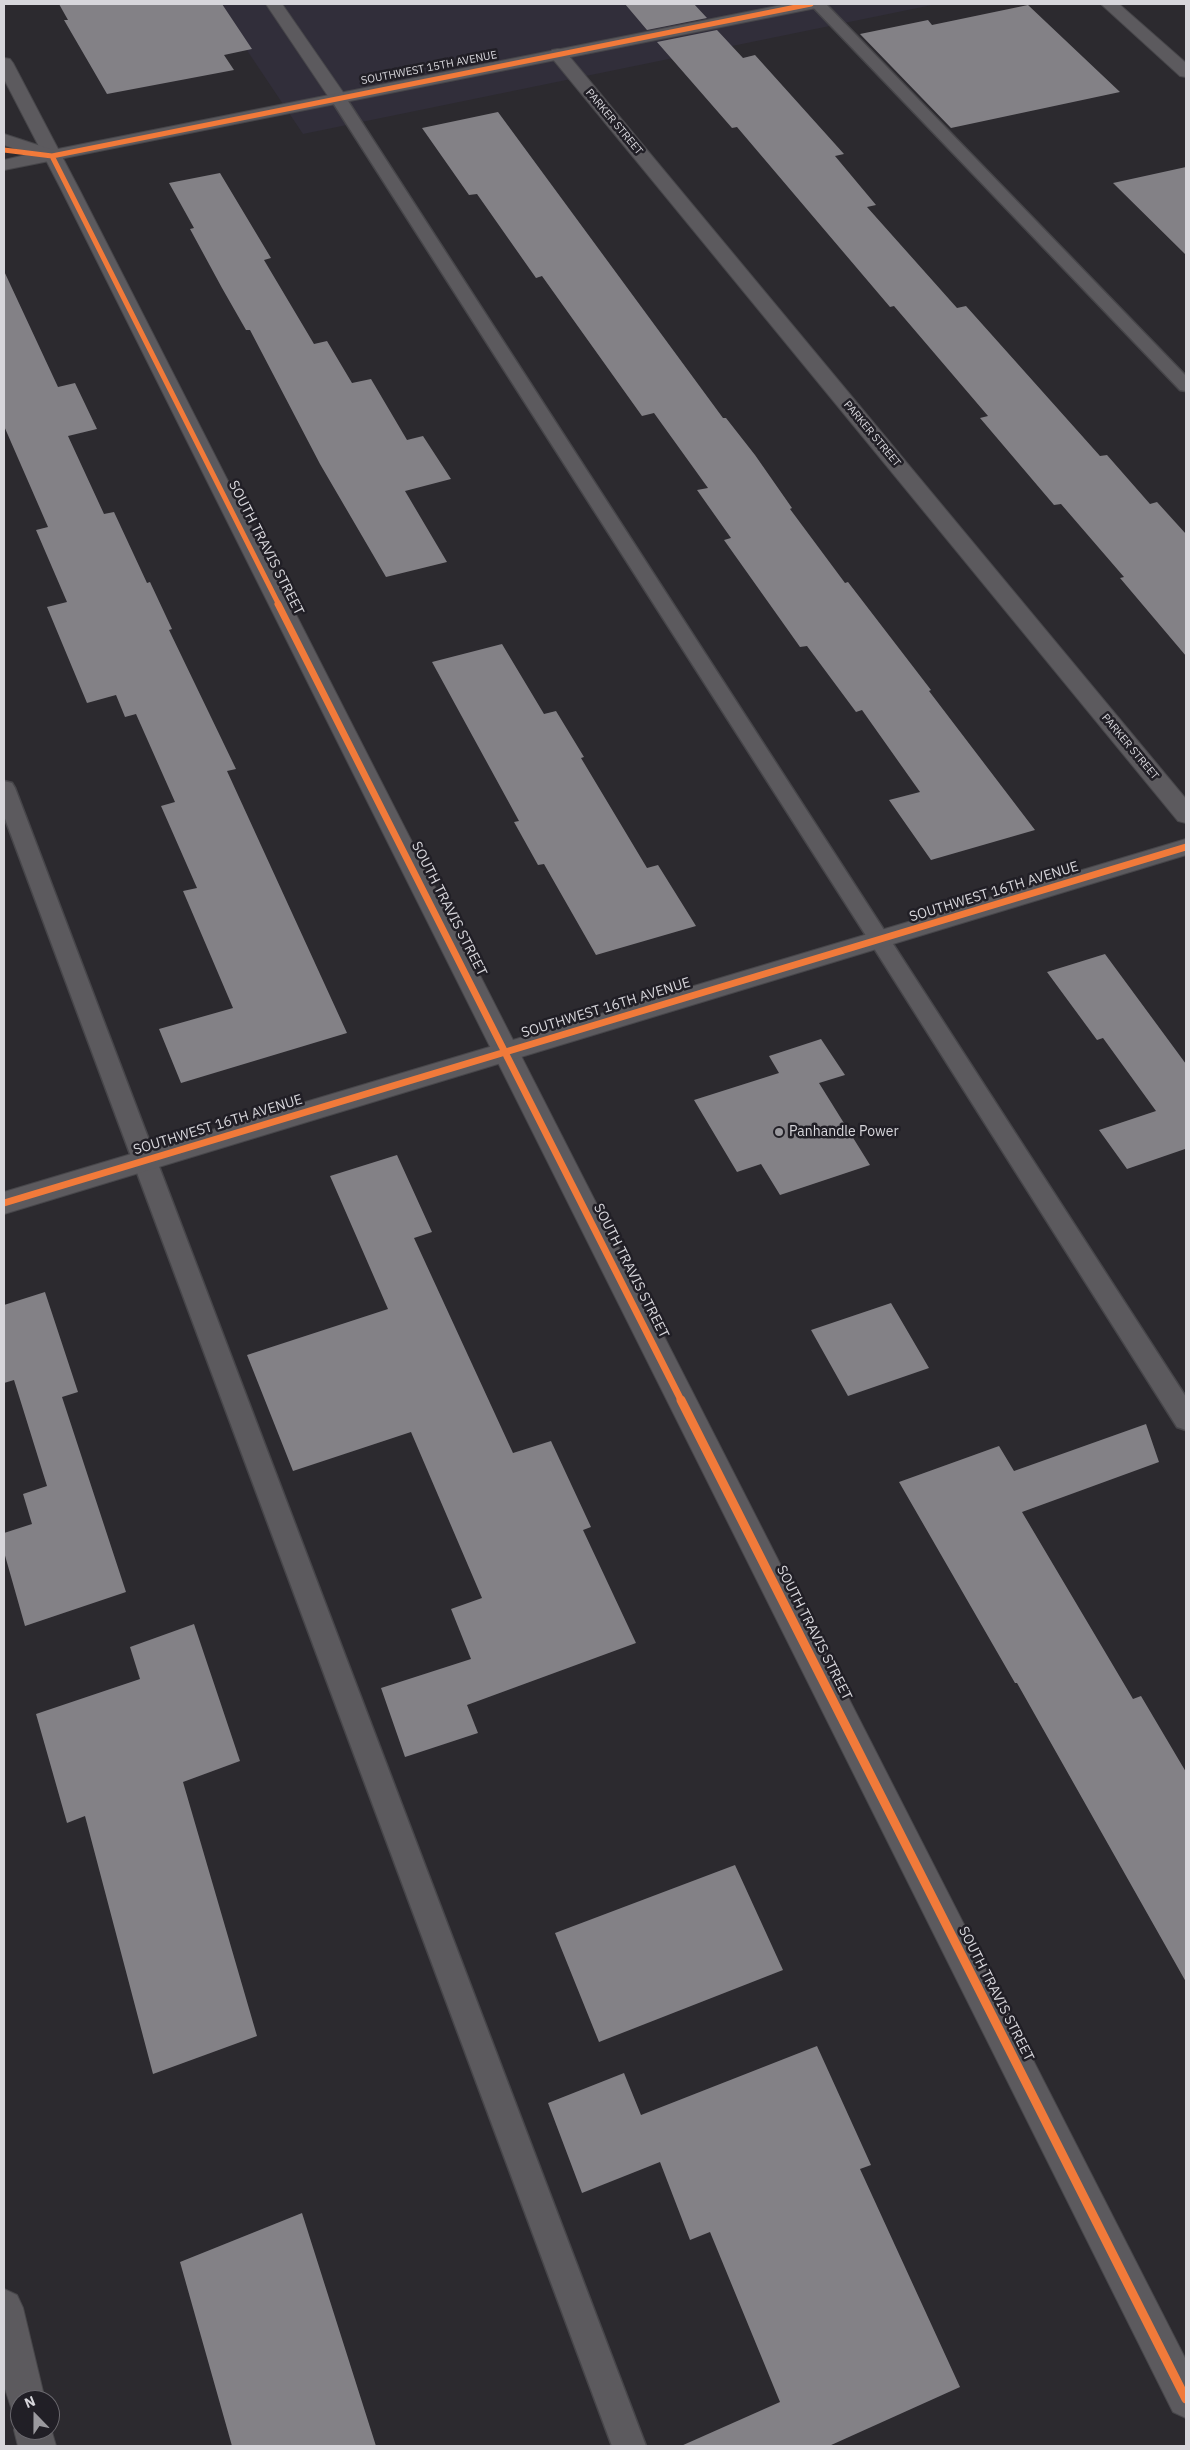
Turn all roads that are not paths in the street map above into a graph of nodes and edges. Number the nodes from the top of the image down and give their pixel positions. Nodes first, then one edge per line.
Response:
1 (274, 4) edge
2 (811, 4) edge
3 (818, 4) edge
4 (1109, 4) edge
5 (771, 7) edge
6 (558, 54) junction
7 (4, 63) edge
8 (1186, 72) edge
9 (338, 98) junction
10 (4, 139) edge
11 (4, 150) edge
12 (52, 156) junction
13 (4, 166) edge
14 (1186, 386) edge
15 (4, 788) edge
16 (1186, 815) edge
17 (1186, 847) edge
18 (880, 939) junction
19 (506, 1051) junction
20 (145, 1160) junction
21 (4, 1203) edge
22 (1186, 1419) edge
23 (4, 2308) edge
24 (24, 2390) edge
25 (1186, 2398) edge
26 (629, 2446) edge

1 - 9 street
2 - 5 street, SOUTHWEST 15TH AVENUE
3 - 14 lane
4 - 8 street
5 - 6 street, SOUTHWEST 15TH AVENUE
6 - 9 street, SOUTHWEST 15TH AVENUE
6 - 16 street, PARKER STREET
7 - 12 street, SOUTH TRAVIS STREET
9 - 12 street, SOUTHWEST 15TH AVENUE
9 - 18 lane
10 - 12 street
11 - 12 street
12 - 13 street, SOUTHWEST 15TH AVENUE
12 - 19 street, SOUTH TRAVIS STREET
15 - 20 lane
17 - 18 street, SOUTHWEST 16TH AVENUE
18 - 19 street, SOUTHWEST 16TH AVENUE
18 - 22 lane
19 - 20 street, SOUTHWEST 16TH AVENUE
19 - 25 street, SOUTH TRAVIS STREET
20 - 21 street, SOUTHWEST 16TH AVENUE
20 - 26 lane
23 - 24 street

